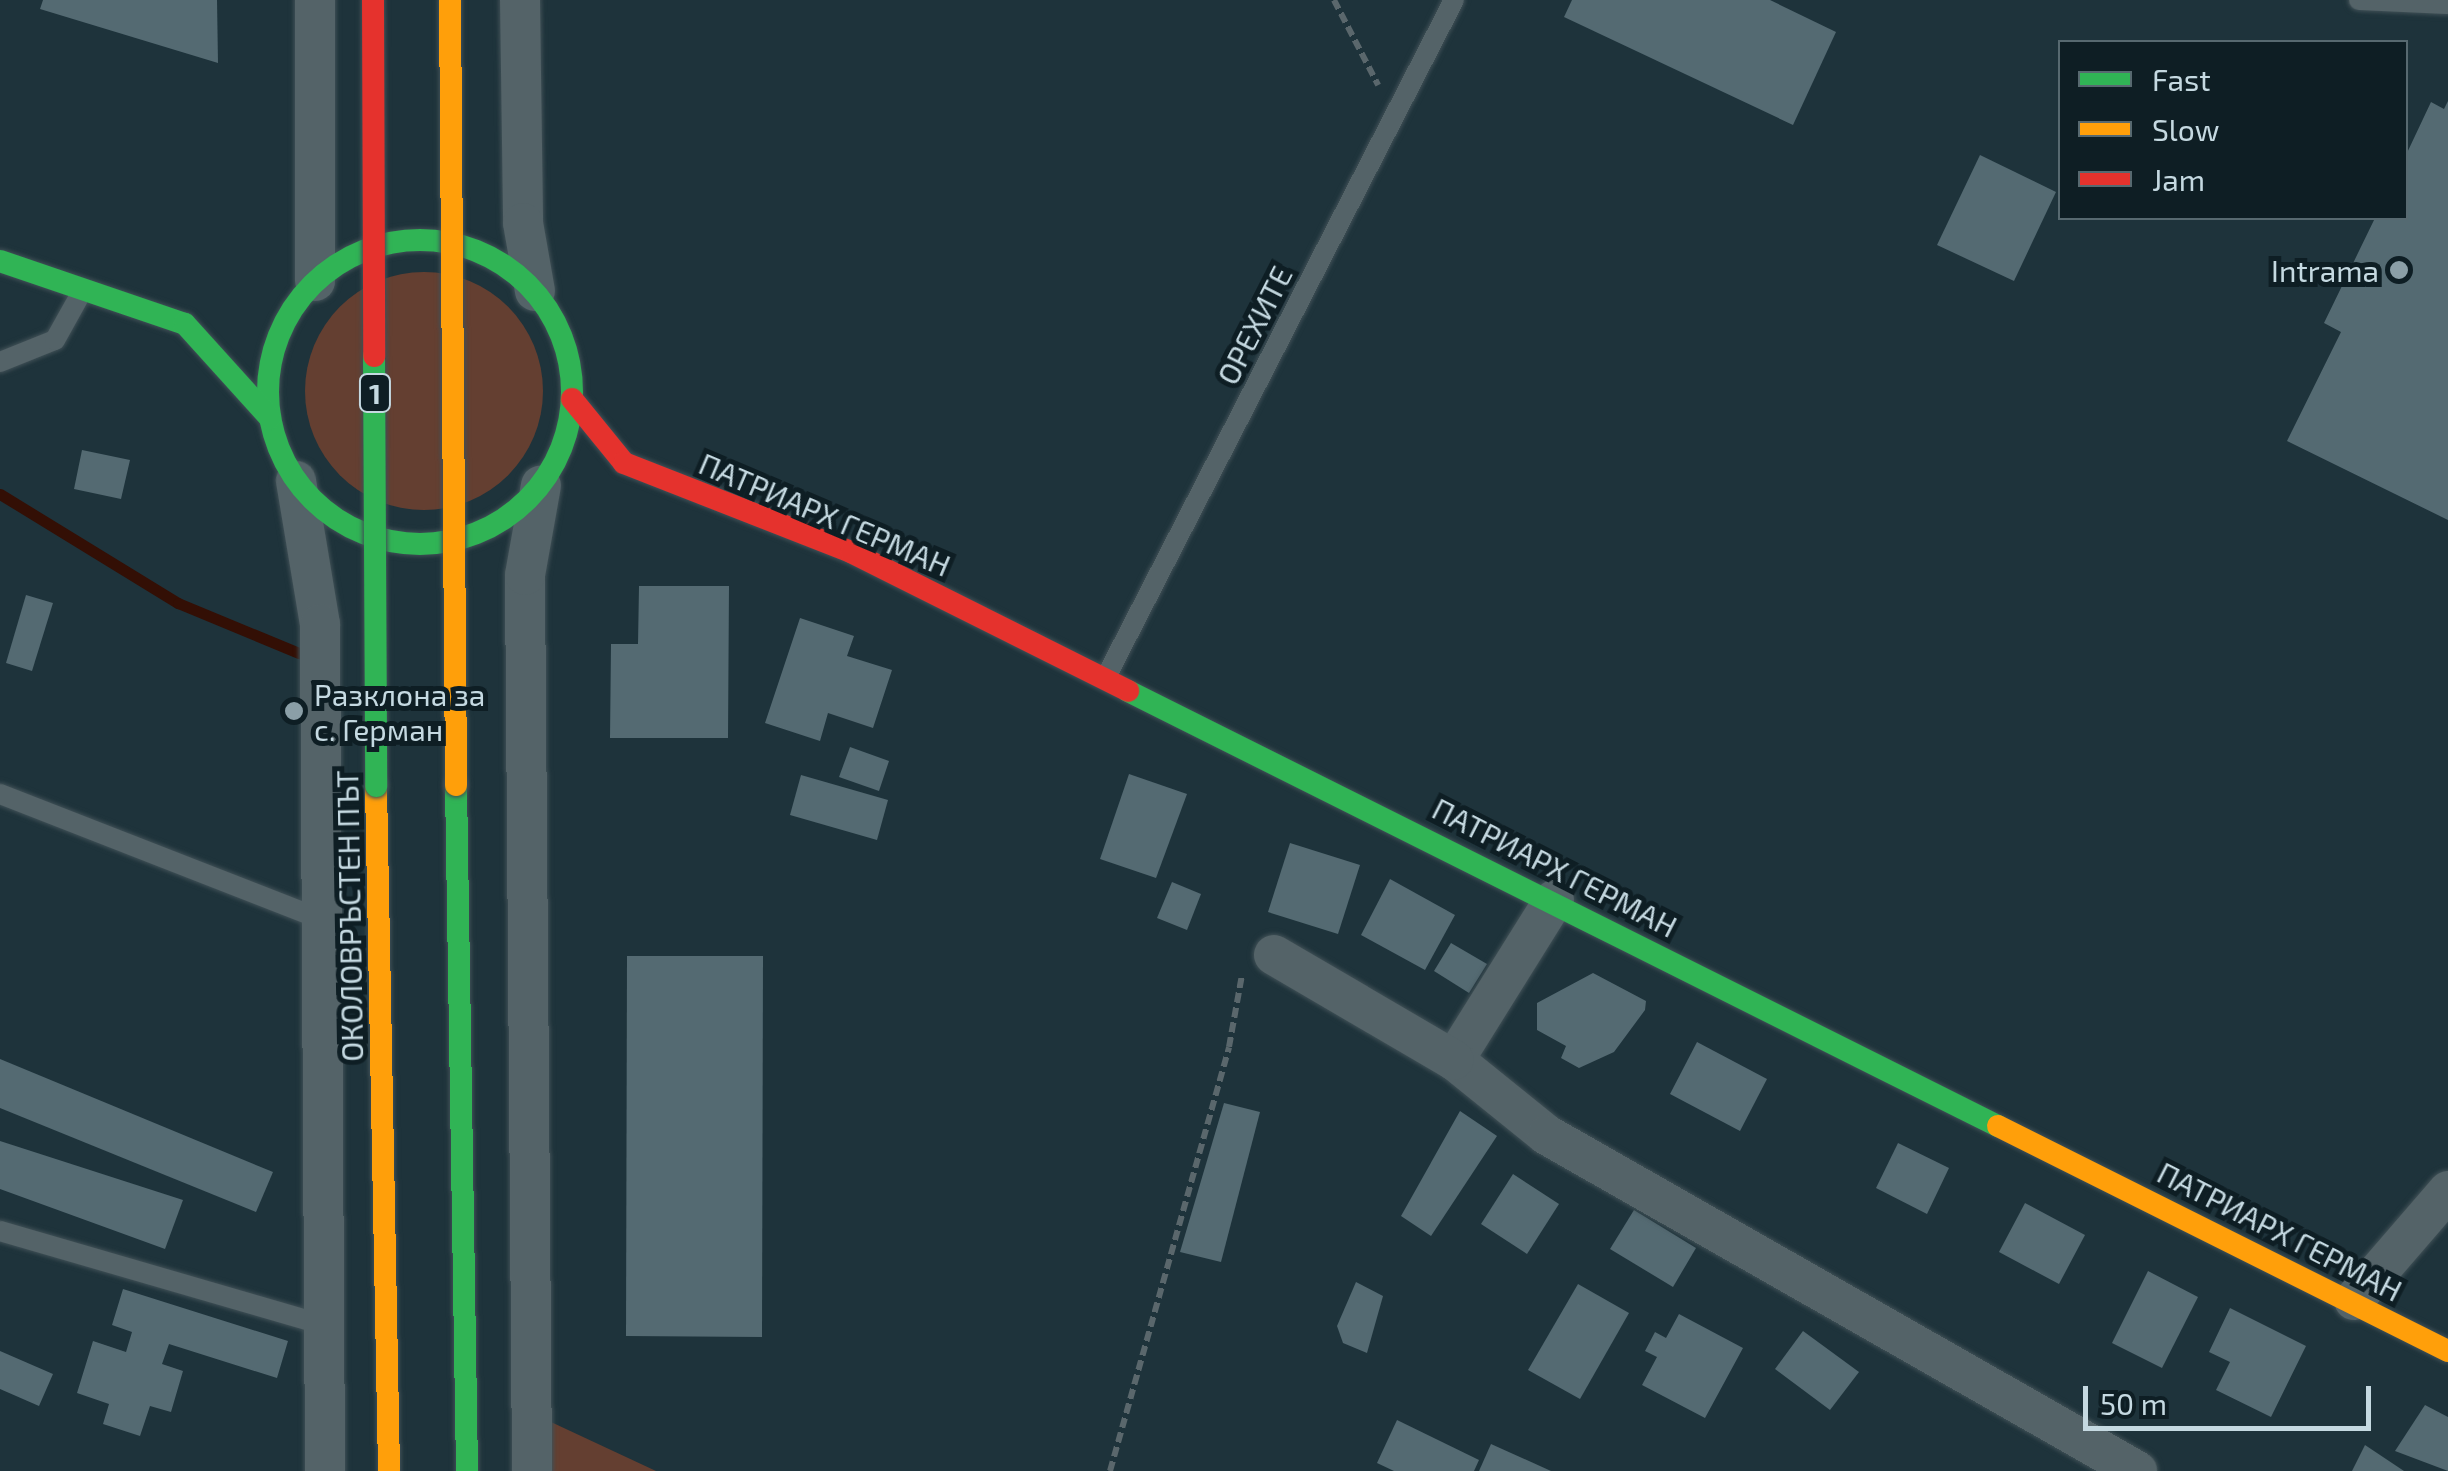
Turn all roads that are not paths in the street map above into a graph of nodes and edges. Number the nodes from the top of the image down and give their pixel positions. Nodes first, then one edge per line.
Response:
1 (315, 0) edge
2 (374, 0) edge
3 (450, 0) edge
4 (520, 0) edge
5 (1454, 0) edge
6 (2359, 0) edge
7 (2448, 4) edge
8 (0, 261) edge
9 (84, 289) junction
10 (535, 291) junction
11 (304, 292) junction
12 (261, 311) dead end
13 (216, 321) dead end
14 (185, 324) junction
15 (0, 362) edge
16 (572, 398) junction
17 (270, 418) junction
18 (624, 463) junction
19 (545, 480) junction
20 (296, 481) junction
21 (1106, 676) junction
22 (0, 794) edge
23 (1554, 900) junction
24 (321, 919) junction
25 (1274, 955) road end
26 (1454, 1060) junction
27 (2448, 1190) edge
28 (0, 1231) edge
29 (2354, 1300) junction
30 (320, 1324) junction
31 (2448, 1352) edge
32 (324, 1471) edge
33 (389, 1471) edge
34 (467, 1471) edge
35 (532, 1471) edge
36 (2137, 1471) edge

1 - 11 street
2 - 33 main road, ОКОЛОВРЪСТЕН ПЪТ / 1, bridge
3 - 34 main road, bridge
4 - 10 street
5 - 21 lane, ОРЕХИТЕ
6 - 7 lane
8 - 9 main road
9 - 14 main road
9 - 15 lane
10 - 11 main road
10 - 16 main road
11 - 12 main road
11 - 17 main road
13 - 14 main road
14 - 17 main road
16 - 18 main road, ПАТРИАРХ ГЕРМАН
16 - 19 main road
17 - 20 main road
18 - 19 main road, ПАТРИАРХ ГЕРМАН
18 - 21 main road, ПАТРИАРХ ГЕРМАН
19 - 20 main road
19 - 35 street
20 - 24 street
21 - 23 main road, ПАТРИАРХ ГЕРМАН
22 - 24 lane
23 - 26 street
23 - 29 main road, ПАТРИАРХ ГЕРМАН
24 - 30 street
25 - 26 street
26 - 36 street
27 - 29 street
28 - 30 lane
29 - 31 main road, ПАТРИАРХ ГЕРМАН
30 - 32 street

